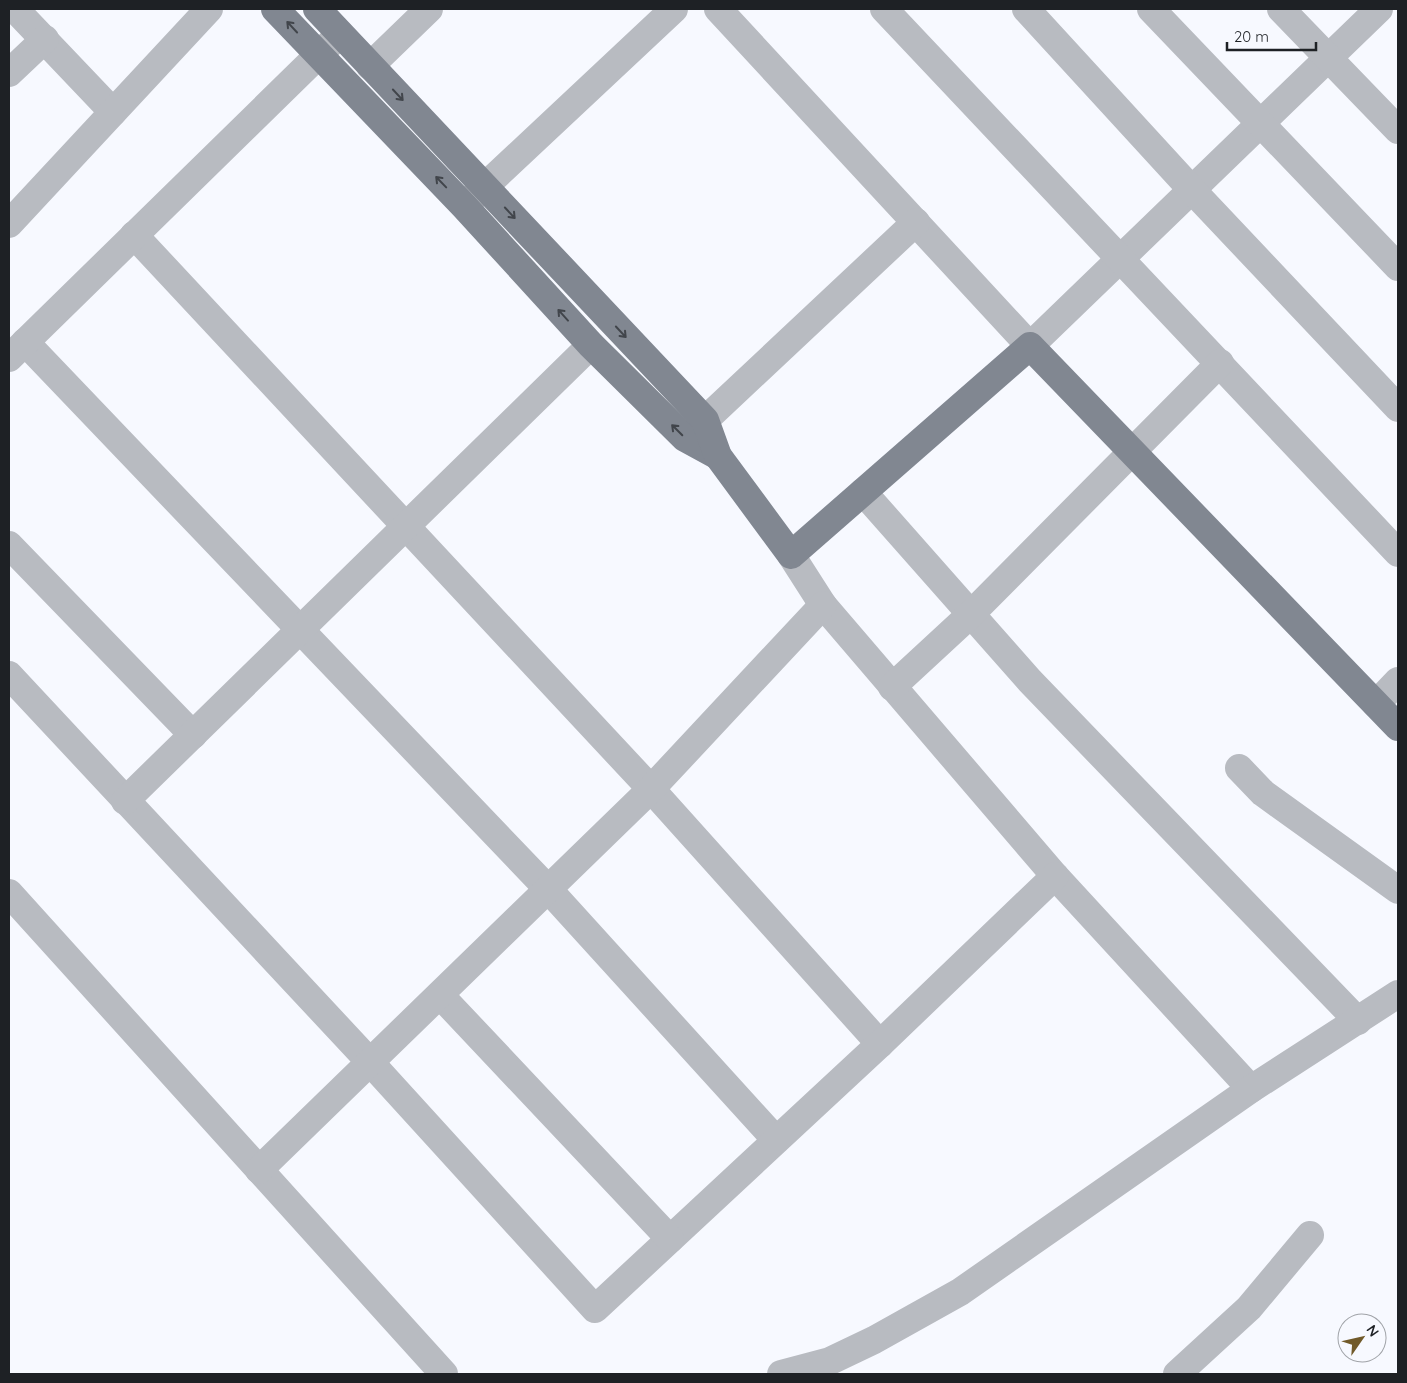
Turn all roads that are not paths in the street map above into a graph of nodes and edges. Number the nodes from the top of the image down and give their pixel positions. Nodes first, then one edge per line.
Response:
1 (16, 9) edge
2 (209, 9) edge
3 (275, 9) edge
4 (317, 9) edge
5 (429, 9) edge
6 (674, 9) edge
7 (718, 9) edge
8 (884, 9) edge
9 (1026, 9) edge
10 (1151, 9) edge
11 (1281, 9) edge
12 (1379, 9) edge
13 (340, 34) junction
14 (45, 40) junction
15 (319, 56) junction
16 (1328, 58) junction
17 (370, 66) junction
18 (9, 73) edge
19 (113, 112) junction
20 (1261, 123) junction
21 (1398, 130) edge
22 (485, 187) junction
23 (1192, 190) junction
24 (464, 206) junction
25 (916, 222) junction
26 (9, 224) edge
27 (134, 235) junction
28 (1121, 258) junction
29 (1398, 267) edge
30 (591, 345) junction
31 (1030, 346) junction
32 (17, 350) edge
33 (1220, 363) junction
34 (1398, 408) edge
35 (705, 420) junction
36 (1133, 453) junction
37 (718, 456) junction
38 (863, 492) junction
39 (407, 526) junction
40 (9, 545) edge
41 (1398, 552) edge
42 (791, 555) junction
43 (823, 605) junction
44 (971, 614) junction
45 (300, 630) junction
46 (9, 675) edge
47 (1398, 681) edge
48 (892, 687) junction
49 (1376, 704) junction
50 (1398, 727) edge
51 (193, 735) junction
52 (1239, 768) dead end
53 (652, 789) junction
54 (125, 801) junction
55 (1055, 876) junction
56 (548, 889) junction
57 (1398, 890) edge
58 (9, 893) edge
59 (1398, 994) edge
60 (440, 995) junction
61 (1358, 1021) junction
62 (880, 1044) junction
63 (370, 1062) junction
64 (1251, 1089) junction
65 (776, 1140) junction
66 (260, 1170) junction
67 (1310, 1235) dead end
68 (670, 1239) junction
69 (444, 1374) edge
70 (780, 1374) edge
71 (1177, 1374) edge

1 - 14 street
2 - 19 street
15 -> 3 main road
4 - 13 main road
5 - 17 street
6 - 22 street
7 - 25 street
8 - 28 street
9 - 23 street
10 - 20 street
11 - 16 street
12 - 16 street
13 - 15 street
13 - 17 main road
14 - 18 street
14 - 19 street
24 -> 15 main road
15 - 27 street
16 - 20 street
16 - 21 street
17 -> 22 main road
19 - 26 street
20 - 23 street
20 - 29 street
22 - 24 street
22 -> 35 main road
23 - 28 street
23 - 34 street
30 -> 24 main road
25 - 31 street
25 - 35 street
27 - 32 street
27 - 39 street
28 - 31 street
28 - 33 street
37 -> 30 main road
30 - 39 street
31 - 36 main road
31 - 38 main road
32 - 45 street
33 - 36 street
33 - 41 street
35 - 37 main road
36 - 44 street
36 - 49 main road
37 - 42 main road
38 - 42 main road
38 - 44 street
39 - 45 street
39 - 53 street
40 - 51 street
42 - 43 street
43 - 48 street
43 - 53 street
44 - 48 street
44 - 61 street
45 - 51 street
45 - 56 street
46 - 54 street
47 - 49 street
48 - 55 street
49 - 50 main road
51 - 54 street
52 - 57 street
53 - 56 street
53 - 62 street
54 - 63 street
55 - 62 street
55 - 64 street
56 - 60 street
56 - 65 street
58 - 66 street
59 - 61 street
60 - 63 street
60 - 68 street
61 - 64 street
62 - 65 street
63 - 66 street
63 - 68 street
64 - 70 street
65 - 68 street
66 - 69 street
67 - 71 street

